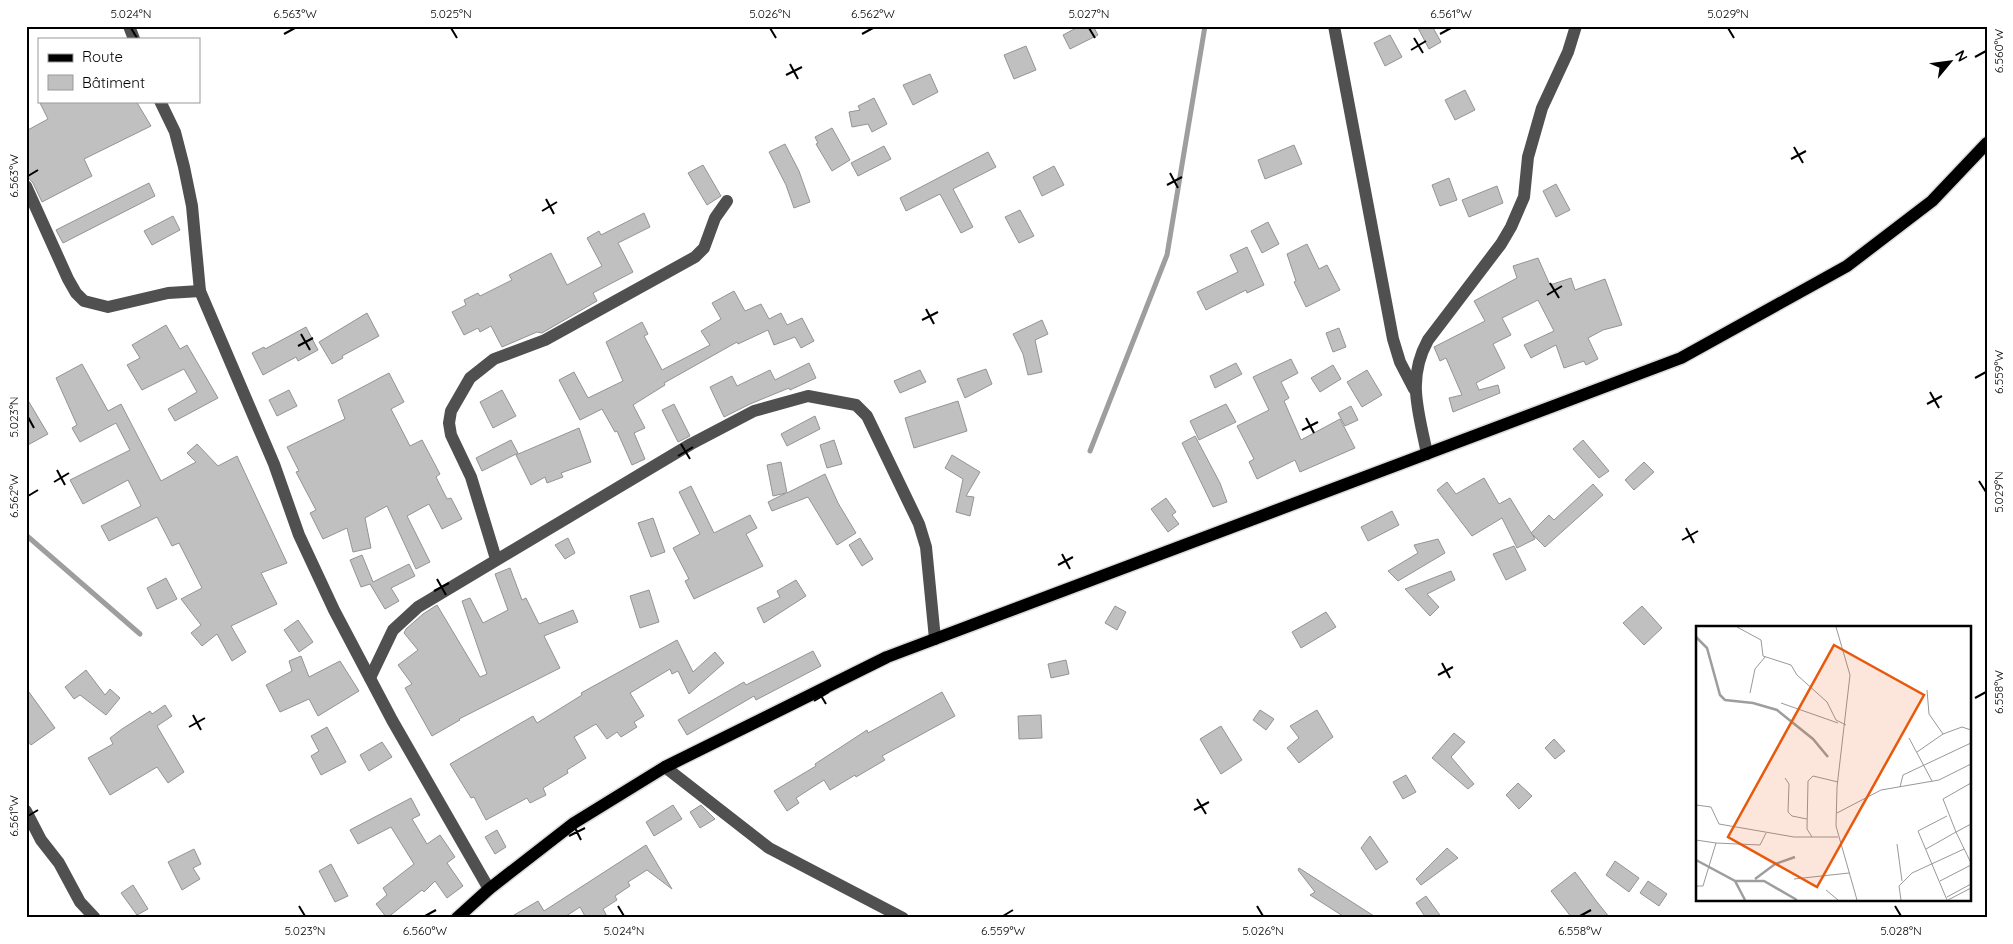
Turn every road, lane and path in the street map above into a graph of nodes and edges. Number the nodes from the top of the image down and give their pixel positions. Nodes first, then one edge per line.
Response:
1 (129, 26) edge
2 (1334, 26) edge
3 (1576, 26) edge
4 (134, 38) edge
5 (160, 102) edge
6 (1987, 143) edge
7 (26, 186) edge
8 (727, 201) dead end
9 (200, 291) junction
10 (1414, 388) junction
11 (1427, 454) junction
12 (496, 559) junction
13 (935, 639) junction
14 (370, 678) junction
15 (665, 767) junction
16 (26, 811) edge
17 (489, 889) junction
18 (95, 918) edge
19 (457, 918) edge
20 (903, 918) edge

1 - 4 street
2 - 10 street
3 - 10 street
5 - 9 street
6 - 11 main road
7 - 9 street
8 - 12 street
9 - 14 street
10 - 11 street
11 - 13 main road
12 - 13 street
12 - 14 street
13 - 15 main road
14 - 17 street
15 - 17 main road
15 - 20 street
16 - 18 street
17 - 19 main road

